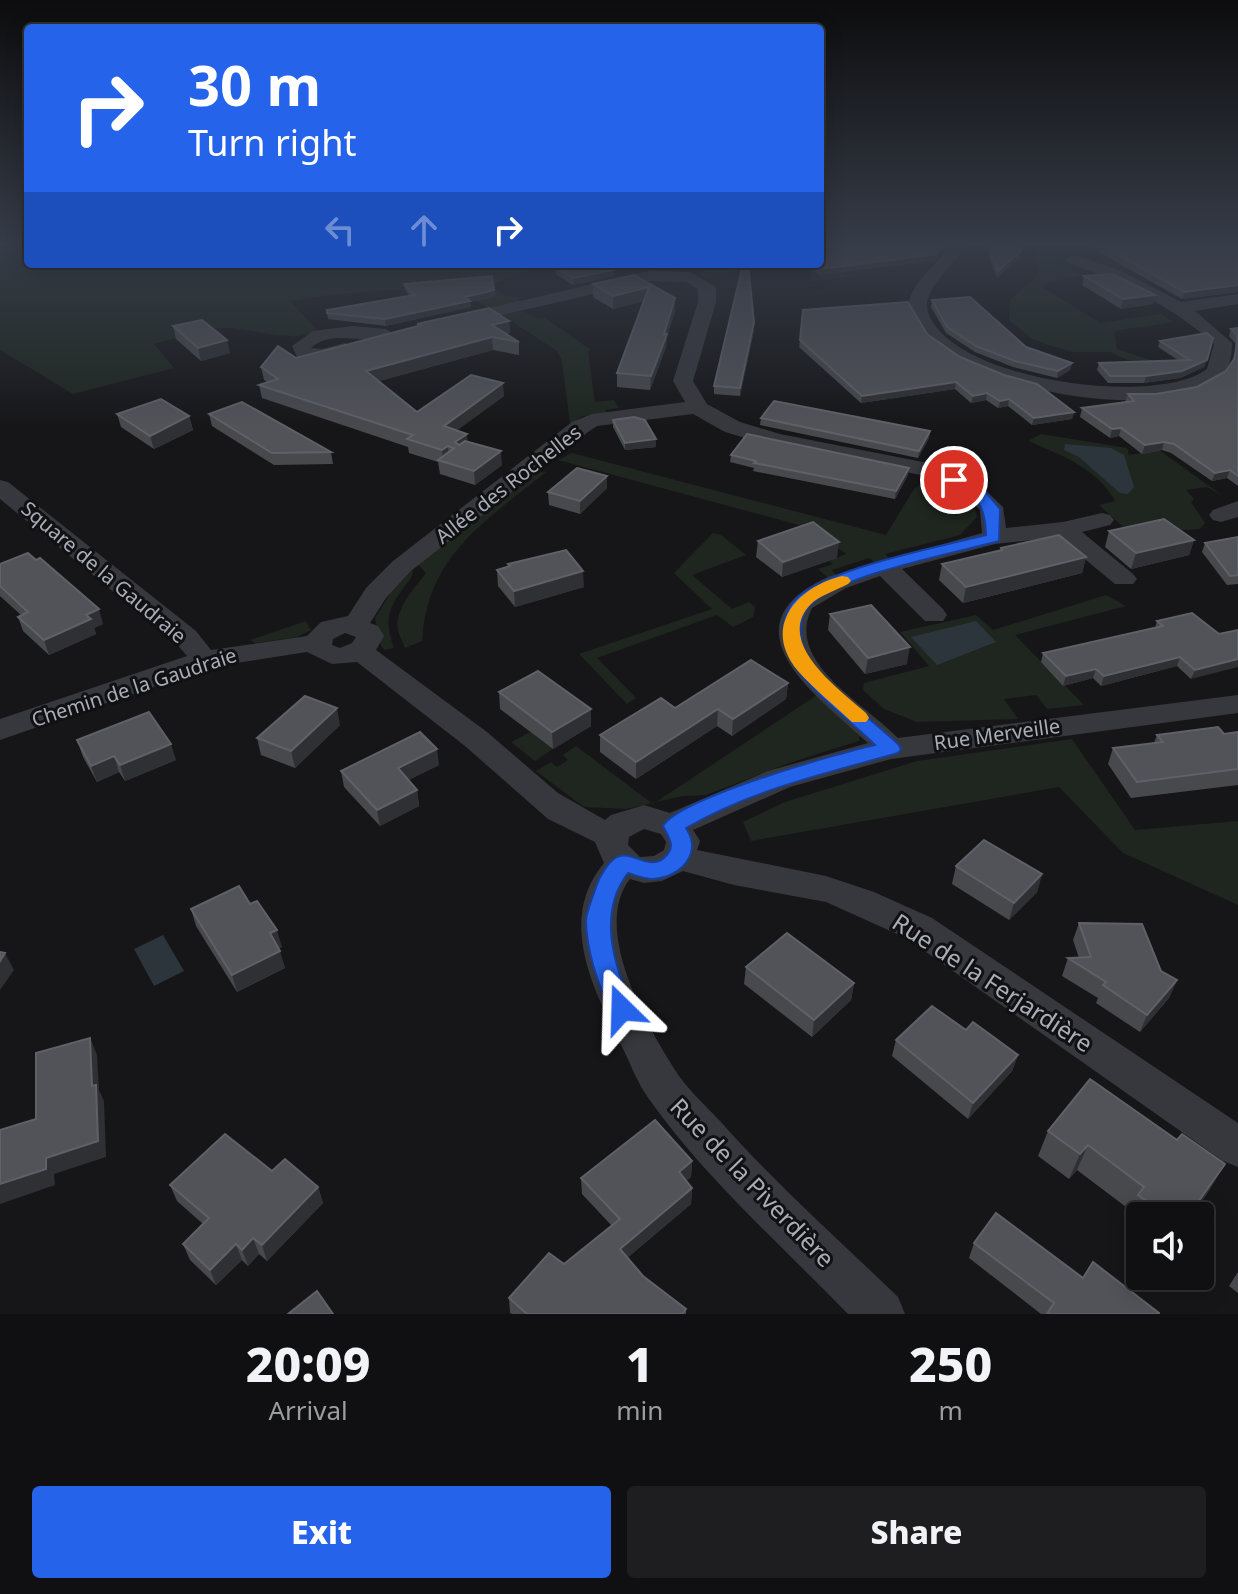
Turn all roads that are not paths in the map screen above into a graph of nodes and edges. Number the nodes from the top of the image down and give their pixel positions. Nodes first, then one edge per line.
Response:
1 (522, 305) edge
2 (706, 305) edge
3 (919, 305) edge
4 (1172, 305) edge
5 (1195, 305) edge
6 (1177, 308) junction
7 (438, 325) edge
8 (412, 330) edge
9 (386, 335) edge
10 (696, 407) junction
11 (0, 487) edge
12 (1102, 520) dead end
13 (1063, 529) junction
14 (994, 537) junction
15 (885, 566) junction
16 (1124, 579) dead end
17 (934, 615) dead end
18 (358, 638) junction
19 (204, 660) junction
20 (1238, 704) edge
21 (0, 730) edge
22 (891, 749) junction
23 (676, 842) junction
24 (617, 849) junction
25 (1238, 1147) edge
26 (881, 1314) edge

1 - 7 street
2 - 10 street
3 - 6 street
4 - 6 street
5 - 6 street
8 - 9 street
10 - 14 street
10 - 18 street, Allée des Rochelles
11 - 19 street, Square de la Gaudraie
12 - 13 street
13 - 14 street
13 - 16 street
14 - 15 street
15 - 17 street
15 - 22 street
18 - 19 street, Chemin de la Gaudraie
18 - 24 street
19 - 21 street, Chemin de la Gaudraie
20 - 22 street, Rue Merveille
22 - 23 street, Rue Merveille
23 - 24 street
23 - 24 street
23 - 25 street, Rue de la Ferjardière
24 - 26 street, Rue de la Piverdière

